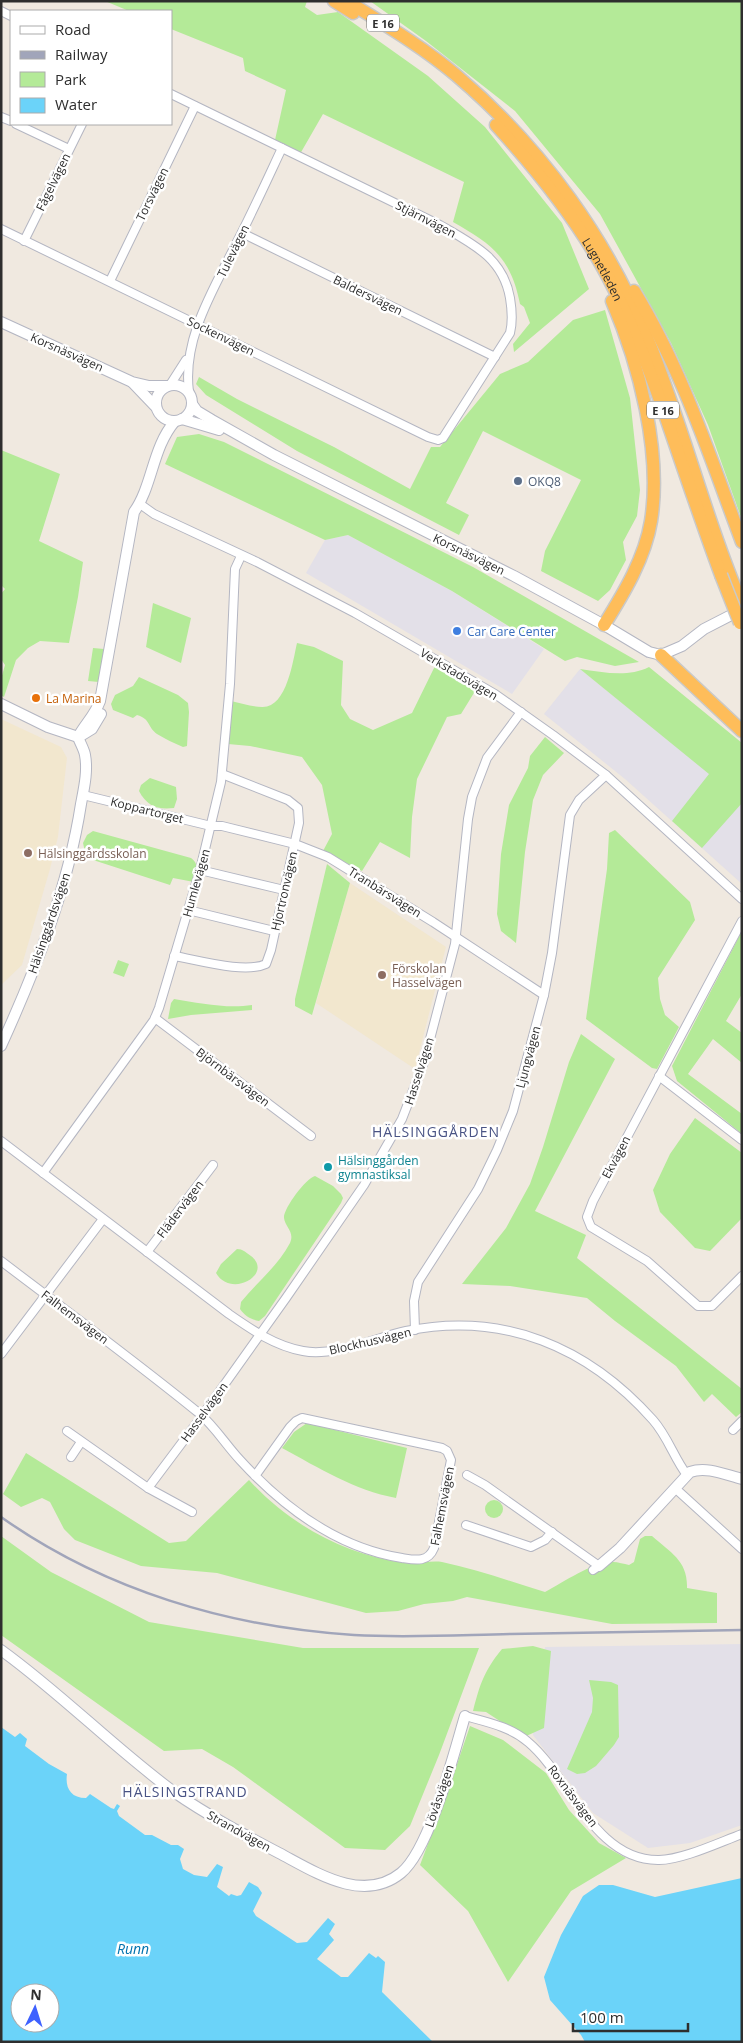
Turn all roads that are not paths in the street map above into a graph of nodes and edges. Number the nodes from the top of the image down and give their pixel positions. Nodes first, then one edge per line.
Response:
1 (334, 1) edge
2 (347, 1) edge
3 (172, 94) edge
4 (195, 106) junction
5 (18, 125) edge
6 (82, 125) edge
7 (282, 148) junction
8 (69, 150) junction
9 (572, 220) junction
10 (1, 229) edge
11 (593, 232) junction
12 (242, 233) junction
13 (24, 241) junction
14 (110, 282) junction
15 (1, 322) edge
16 (198, 324) junction
17 (188, 356) junction
18 (495, 357) junction
19 (132, 382) junction
20 (168, 385) junction
21 (189, 392) junction
22 (192, 404) junction
23 (157, 410) junction
24 (178, 420) junction
25 (441, 440) joint
26 (159, 446) junction
27 (274, 455) junction
28 (140, 504) junction
29 (742, 542) edge
30 (241, 556) junction
31 (726, 576) junction
32 (742, 605) edge
33 (742, 610) edge
34 (604, 625) junction
35 (741, 626) edge
36 (661, 655) junction
37 (1, 704) edge
38 (521, 712) junction
39 (742, 731) edge
40 (78, 737) junction
41 (222, 774) junction
42 (606, 774) junction
43 (83, 795) junction
44 (211, 826) junction
45 (295, 844) junction
46 (200, 870) junction
47 (284, 890) junction
48 (742, 899) edge
49 (188, 910) junction
50 (742, 920) edge
51 (274, 931) junction
52 (456, 938) junction
53 (174, 956) junction
54 (544, 995) junction
55 (155, 1018) junction
56 (1, 1046) edge
57 (660, 1076) junction
58 (310, 1136) dead end
59 (742, 1140) edge
60 (1, 1141) edge
61 (213, 1165) dead end
62 (44, 1173) junction
63 (103, 1219) junction
64 (147, 1252) junction
65 (1, 1261) edge
66 (742, 1276) edge
67 (46, 1295) junction
68 (416, 1330) junction
69 (260, 1335) junction
70 (1, 1354) edge
71 (202, 1416) junction
72 (742, 1421) edge
73 (733, 1430) dead end
74 (67, 1431) dead end
75 (81, 1442) junction
76 (71, 1457) dead end
77 (467, 1475) dead end
78 (686, 1475) junction
79 (256, 1476) junction
80 (742, 1479) edge
81 (148, 1488) junction
82 (676, 1489) junction
83 (192, 1512) dead end
84 (466, 1525) dead end
85 (552, 1532) junction
86 (742, 1548) edge
87 (596, 1568) joint
88 (1, 1650) edge
89 (466, 1716) joint
90 (742, 1834) edge
91 (402, 1872) joint

1 - 9 highway, Lugnetleden / E 16
2 - 11 highway, Lugnetleden / E 16
3 - 4 street, Stjärnvägen
4 - 7 street, Stjärnvägen
4 - 14 street, Torsvägen
5 - 8 street
6 - 8 street, Fågelvägen
7 - 12 street, Tulevägen
7 - 18 street, Stjärnvägen
8 - 13 street, Fågelvägen
9 - 31 highway, Lugnetleden / E 16
9 - 34 highway, E 16
10 - 13 street, Sockenvägen
11 - 29 highway, E 16
11 - 31 highway, Lugnetleden / E 16
12 - 16 street, Tulevägen
12 - 18 street, Baldersvägen
13 - 14 street, Sockenvägen
14 - 16 street, Sockenvägen
15 - 19 street, Korsnäsvägen
16 - 17 street, Tulevägen
16 - 25 street, Sockenvägen
17 - 20 street, Tulevägen
17 - 21 street, Tulevägen
18 - 25 street, Stjärnvägen
19 - 20 street, Korsnäsvägen
19 - 23 street, Korsnäsvägen
20 - 21 street
20 - 23 street
21 - 22 street
22 - 24 street
22 - 27 street, Korsnäsvägen
23 - 24 street
23 - 26 street
24 - 26 street
24 - 27 street, Korsnäsvägen
26 - 28 street
27 - 34 street, Korsnäsvägen
28 - 30 street, Verkstadsvägen
28 - 40 street
30 - 38 street, Verkstadsvägen
30 - 41 street, Humlevägen
31 - 32 highway, Lugnetleden / E 16
31 - 35 highway, Lugnetleden / E 16, bridge
33 - 36 street
34 - 36 street, Korsnäsvägen
36 - 39 highway
37 - 40 street
38 - 42 street, Verkstadsvägen
38 - 52 street, Hasselvägen
40 - 43 street, Hälsinggårdsvägen
41 - 44 street, Humlevägen
41 - 45 street, Hjortronvägen
42 - 48 street, Verkstadsvägen
42 - 54 street, Ljungvägen
43 - 44 street, Koppartorget
43 - 56 street, Hälsinggårdsvägen
44 - 45 street, Tranbärsvägen
44 - 46 street, Humlevägen
45 - 47 street, Hjortronvägen
45 - 52 street, Tranbärsvägen
46 - 47 street
46 - 49 street, Humlevägen
47 - 51 street, Hjortronvägen
49 - 51 street
49 - 53 street, Humlevägen
50 - 57 street, Ekvägen
51 - 53 street, Hjortronvägen
52 - 54 street, Tranbärsvägen
52 - 69 street, Hasselvägen
53 - 55 street, Humlevägen
54 - 68 street, Ljungvägen
55 - 58 street, Björnbärsvägen
55 - 62 street, Humlevägen
57 - 59 street
57 - 66 street, Ekvägen
60 - 62 street, Blockhusvägen
61 - 64 street, Flädervägen
62 - 63 street, Blockhusvägen
63 - 64 street, Blockhusvägen
63 - 67 street
64 - 69 street, Blockhusvägen
65 - 67 street, Falhemsvägen
67 - 70 street
67 - 71 street, Falhemsvägen
68 - 69 street, Blockhusvägen
68 - 78 street, Blockhusvägen
69 - 71 street, Hasselvägen
71 - 79 street, Falhemsvägen
71 - 81 street, Hasselvägen
72 - 73 street
74 - 75 street
75 - 76 street
75 - 81 street
77 - 85 street
78 - 80 street
78 - 82 street
79 - 79 street, Falhemsvägen
81 - 83 street
82 - 86 street
82 - 87 street
84 - 85 street
85 - 87 street
88 - 91 street, Strandvägen
89 - 90 street, Roxnäsvägen
89 - 91 street, Lövåsvägen

